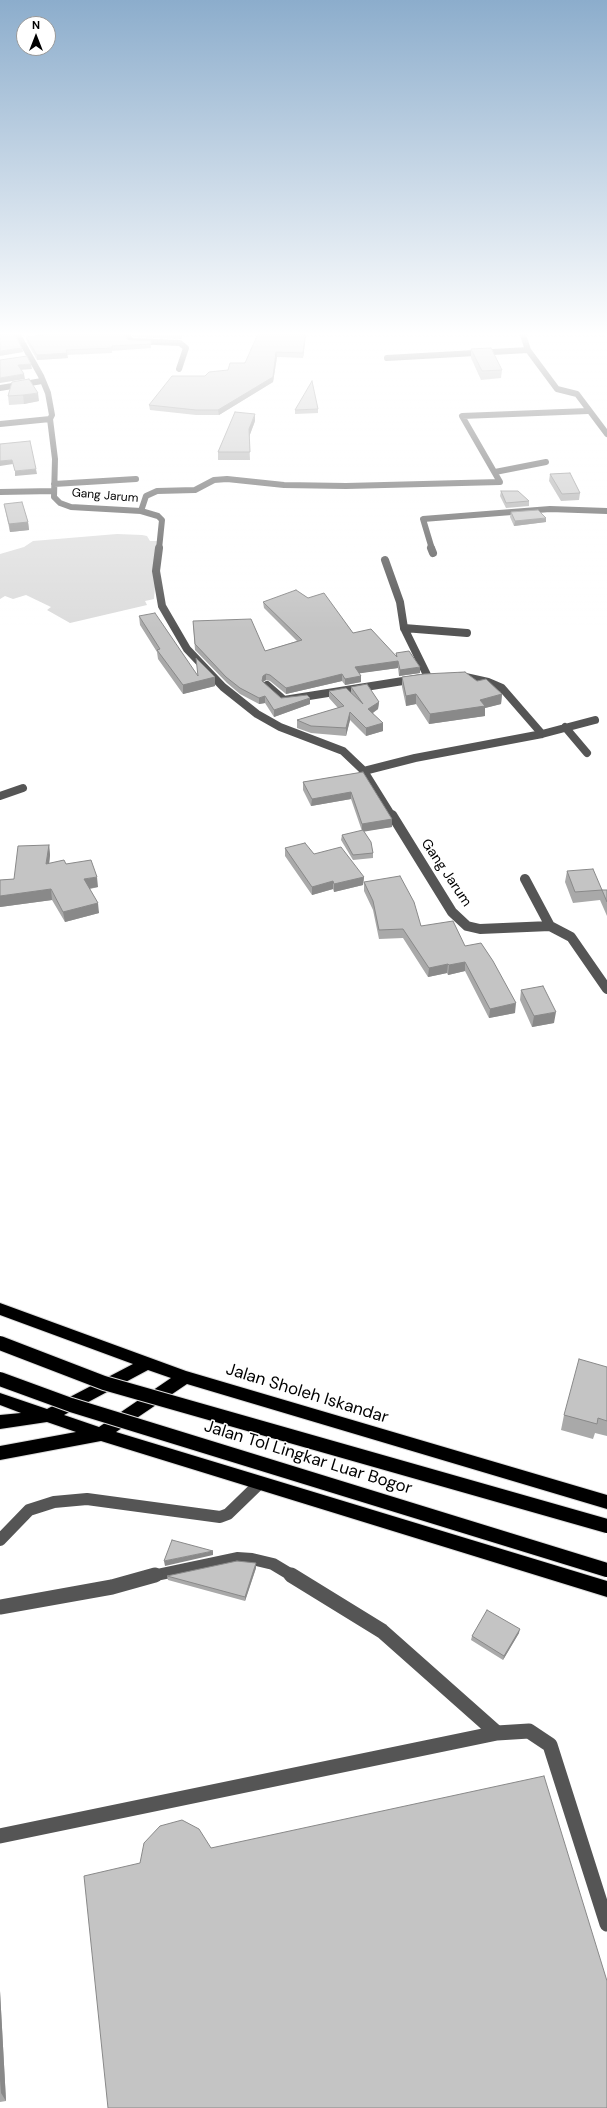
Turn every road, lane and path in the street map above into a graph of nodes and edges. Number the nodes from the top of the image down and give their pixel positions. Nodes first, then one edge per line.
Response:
1 (52, 433) edge
2 (472, 433) edge
3 (546, 462) dead end
4 (495, 472) junction
5 (136, 479) dead end
6 (53, 487) junction
7 (0, 492) edge
8 (142, 510) junction
9 (607, 511) edge
10 (433, 553) dead end
11 (385, 560) dead end
12 (404, 628) junction
13 (467, 633) dead end
14 (450, 676) edge
15 (267, 685) edge
16 (595, 720) dead end
17 (565, 727) junction
18 (542, 734) junction
19 (587, 752) dead end
20 (364, 771) junction
21 (23, 788) dead end
22 (0, 796) edge
23 (525, 879) dead end
24 (550, 926) junction
25 (607, 989) edge
26 (0, 1309) edge
27 (0, 1344) edge
28 (146, 1364) junction
29 (185, 1377) junction
30 (0, 1379) edge
31 (0, 1399) edge
32 (49, 1415) junction
33 (0, 1422) edge
34 (101, 1434) junction
35 (0, 1453) edge
36 (260, 1483) junction
37 (607, 1502) edge
38 (607, 1526) edge
39 (0, 1540) edge
40 (607, 1570) edge
41 (607, 1589) edge
42 (0, 1607) edge
43 (498, 1733) junction
44 (0, 1836) edge
45 (607, 1924) edge

1 - 6 street, Gang Jarum
2 - 4 street
3 - 4 street
4 - 8 street
5 - 6 street
6 - 7 street
6 - 8 street, Gang Jarum
8 - 20 street, Gang Jarum
9 - 10 street
11 - 12 street
12 - 13 street
12 - 15 street
14 - 18 street
16 - 17 street
17 - 18 street
17 - 19 street
18 - 20 street
20 - 24 street, Gang Jarum
21 - 22 street
23 - 24 street
24 - 25 street
26 - 28 highway, Jalan Sholeh Iskandar
27 - 38 highway, Jalan Tol Lingkar Luar Bogor, bridge
28 - 29 highway, Jalan Sholeh Iskandar
28 - 32 highway
29 - 34 highway
29 - 37 highway, Jalan Sholeh Iskandar
30 - 40 highway, Jalan Tol Lingkar Luar Bogor, bridge
31 - 32 highway
32 - 33 highway
32 - 34 highway
34 - 35 highway
34 - 36 highway
36 - 39 street
36 - 41 highway
42 - 43 street
43 - 44 street
43 - 45 street

